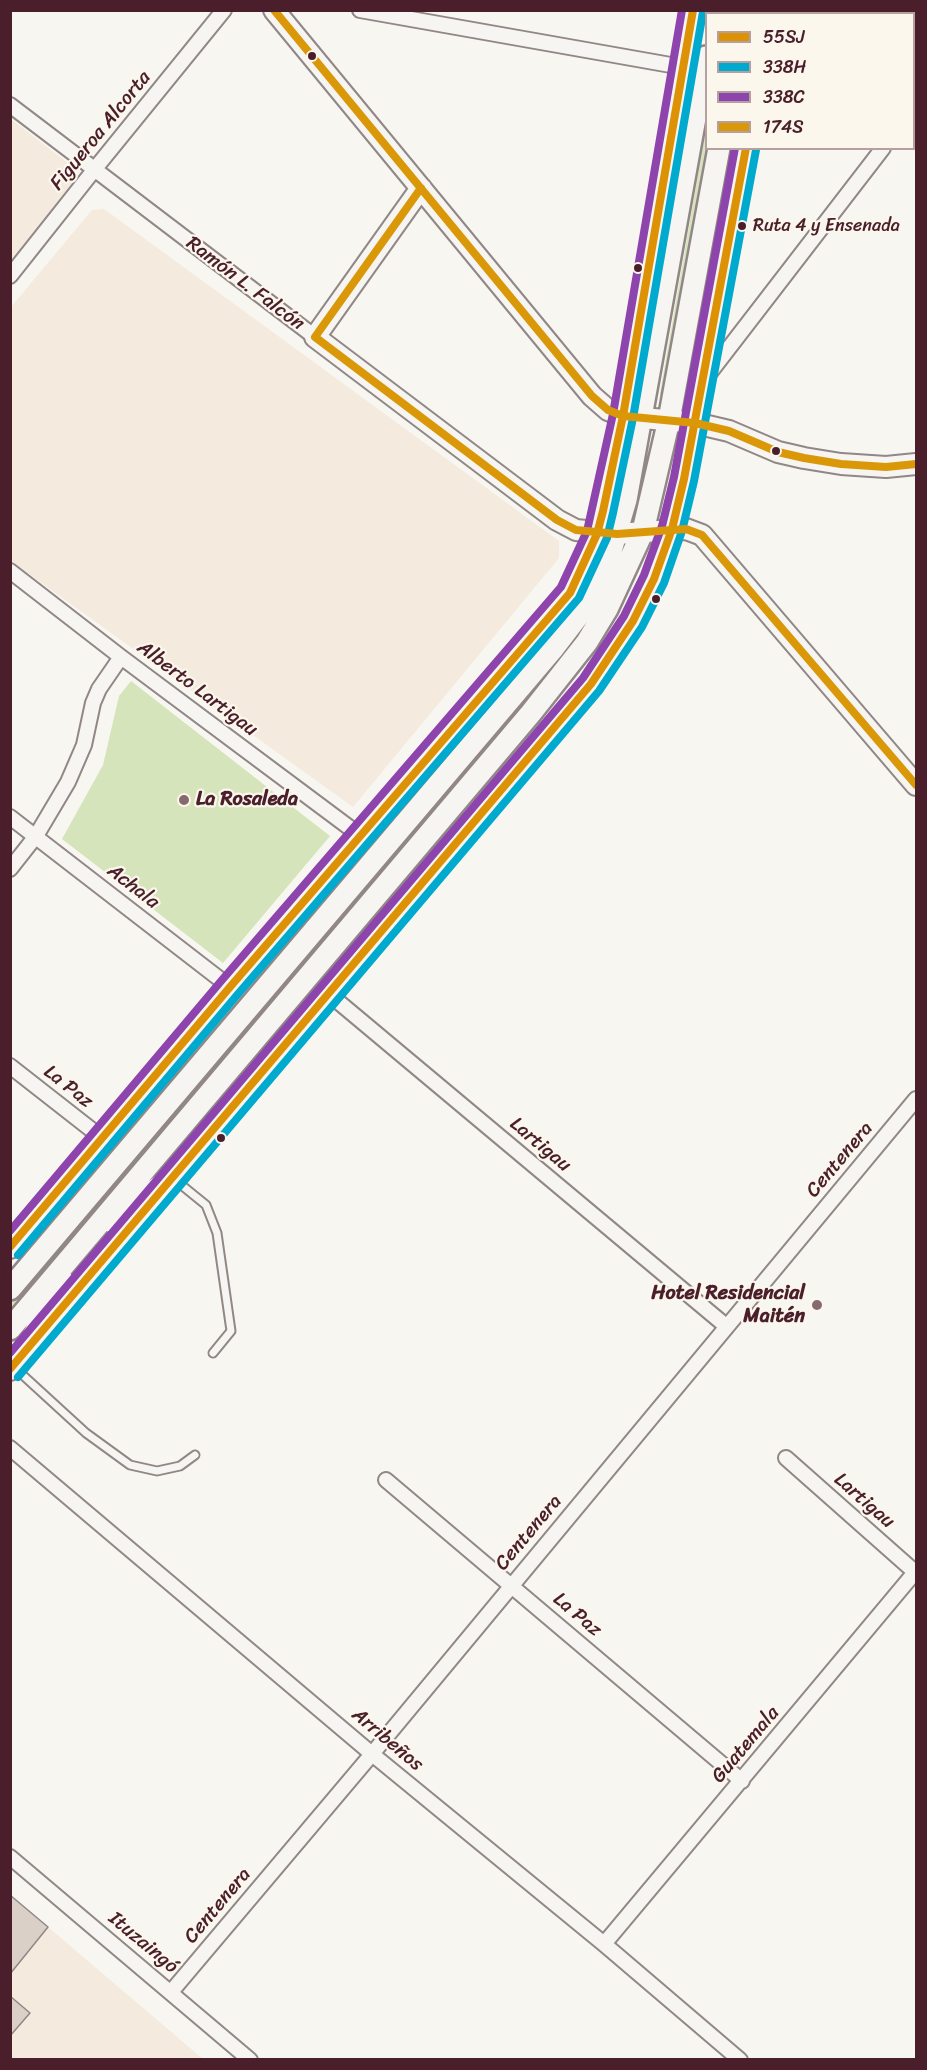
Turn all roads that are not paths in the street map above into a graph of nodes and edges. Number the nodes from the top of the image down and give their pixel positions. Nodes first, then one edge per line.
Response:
1 (224, 10) edge
2 (274, 10) edge
3 (360, 10) edge
4 (693, 10) edge
5 (705, 62) edge
6 (682, 67) junction
7 (10, 105) edge
8 (719, 150) edge
9 (746, 150) edge
10 (882, 150) edge
11 (94, 170) junction
12 (421, 188) junction
13 (10, 276) edge
14 (315, 337) junction
15 (702, 383) junction
16 (633, 417) junction
17 (669, 420) junction
18 (695, 423) junction
19 (916, 464) edge
20 (672, 529) junction
21 (644, 531) junction
22 (607, 534) junction
23 (10, 571) edge
24 (121, 657) junction
25 (916, 785) edge
26 (10, 817) edge
27 (36, 836) junction
28 (362, 837) junction
29 (10, 869) edge
30 (230, 987) junction
31 (329, 994) junction
32 (10, 1066) edge
33 (916, 1099) edge
34 (102, 1138) junction
35 (172, 1178) junction
36 (83, 1244) junction
37 (10, 1248) edge
38 (10, 1289) edge
39 (726, 1326) junction
40 (10, 1329) edge
41 (26, 1349) junction
42 (213, 1353) dead end
43 (12, 1368) edge
44 (10, 1448) edge
45 (195, 1455) dead end
46 (786, 1458) dead end
47 (386, 1480) dead end
48 (916, 1572) edge
49 (512, 1585) junction
50 (372, 1754) junction
51 (742, 1781) junction
52 (10, 1857) edge
53 (604, 1944) junction
54 (171, 1992) junction
55 (737, 2058) edge
56 (250, 2060) edge

1 - 11 street, Figueroa Alcorta
2 - 12 street
3 - 6 street
4 - 6 street
5 - 16 main road
6 - 16 street
7 - 11 street, Ramón L. Falcón
8 - 17 main road
9 - 15 street
10 - 15 street
11 - 13 street, Figueroa Alcorta
11 - 14 street, Ramón L. Falcón
12 - 14 street
12 - 16 street
14 - 22 street, Ramón L. Falcón
15 - 18 street
16 - 17 street
16 - 22 main road
17 - 18 street
17 - 21 main road
18 - 19 street
18 - 20 street
20 - 21 street, Ramón L. Falcón
20 - 25 street, Ramón L. Falcón
20 - 31 street
21 - 22 street, Ramón L. Falcón
21 - 36 main road
22 - 28 street
22 - 38 main road
23 - 24 street, Alberto Lartigau
24 - 27 street
24 - 28 street, Alberto Lartigau
26 - 27 street, Achala
27 - 29 street
27 - 30 street, Achala
28 - 30 street
30 - 34 street
31 - 35 street
31 - 39 street, Lartigau
32 - 34 street, La Paz
33 - 39 street, Centenera
34 - 37 street
35 - 36 main road
35 - 41 street
35 - 42 lane
36 - 40 main road
36 - 41 main road
39 - 49 street, Centenera
41 - 43 street
43 - 45 lane
44 - 50 street, Arribeños
46 - 48 street, Lartigau
47 - 49 street, La Paz
48 - 51 street, Guatemala
49 - 50 street, Centenera
49 - 51 street, La Paz
50 - 53 street, Arribeños
50 - 54 street, Centenera
51 - 53 street, Guatemala
52 - 54 street, Ituzaingó
53 - 55 street, Arribeños
54 - 56 street, Ituzaingó

